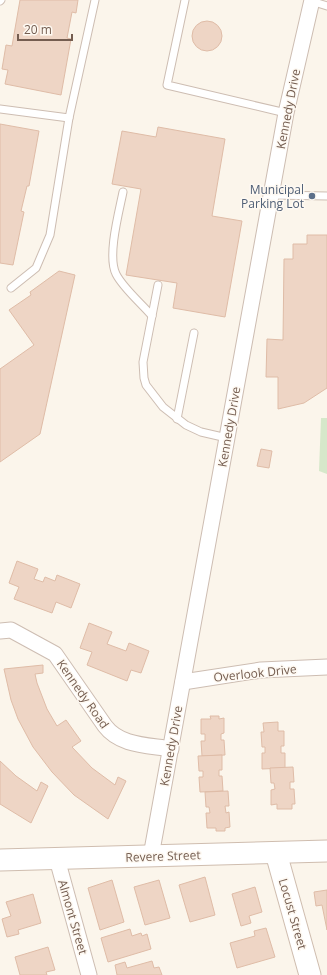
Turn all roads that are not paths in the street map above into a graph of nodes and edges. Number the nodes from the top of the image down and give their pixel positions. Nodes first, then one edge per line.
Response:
1 (95, 0) edge
2 (185, 0) edge
3 (312, 1) edge
4 (327, 6) edge
5 (0, 109) edge
6 (286, 113) junction
7 (69, 118) junction
8 (123, 192) dead end
9 (272, 195) junction
10 (327, 196) edge
11 (158, 284) dead end
12 (11, 288) dead end
13 (152, 316) junction
14 (194, 333) dead end
15 (177, 419) junction
16 (227, 438) junction
17 (0, 631) edge
18 (327, 667) edge
19 (183, 682) junction
20 (171, 749) junction
21 (327, 851) edge
22 (276, 853) junction
23 (151, 856) junction
24 (56, 858) junction
25 (0, 860) edge
26 (89, 975) edge
27 (310, 975) edge

1 - 7 lane
2 - 6 lane
3 - 4 lane
3 - 6 street, Kennedy Drive
5 - 7 lane
6 - 9 street, Kennedy Drive
7 - 12 lane
8 - 13 lane
9 - 10 lane
9 - 16 street, Kennedy Drive
11 - 13 lane
13 - 15 lane
14 - 15 lane
15 - 16 lane
16 - 19 street, Kennedy Drive
17 - 20 street, Kennedy Road
18 - 19 street, Overlook Drive
19 - 20 street, Kennedy Drive
20 - 23 street, Kennedy Drive
21 - 22 main road, Revere Street
22 - 23 main road, Revere Street
22 - 27 main road, Locust Street
23 - 24 main road, Revere Street
24 - 25 main road, Revere Street
24 - 26 street, Almont Street

